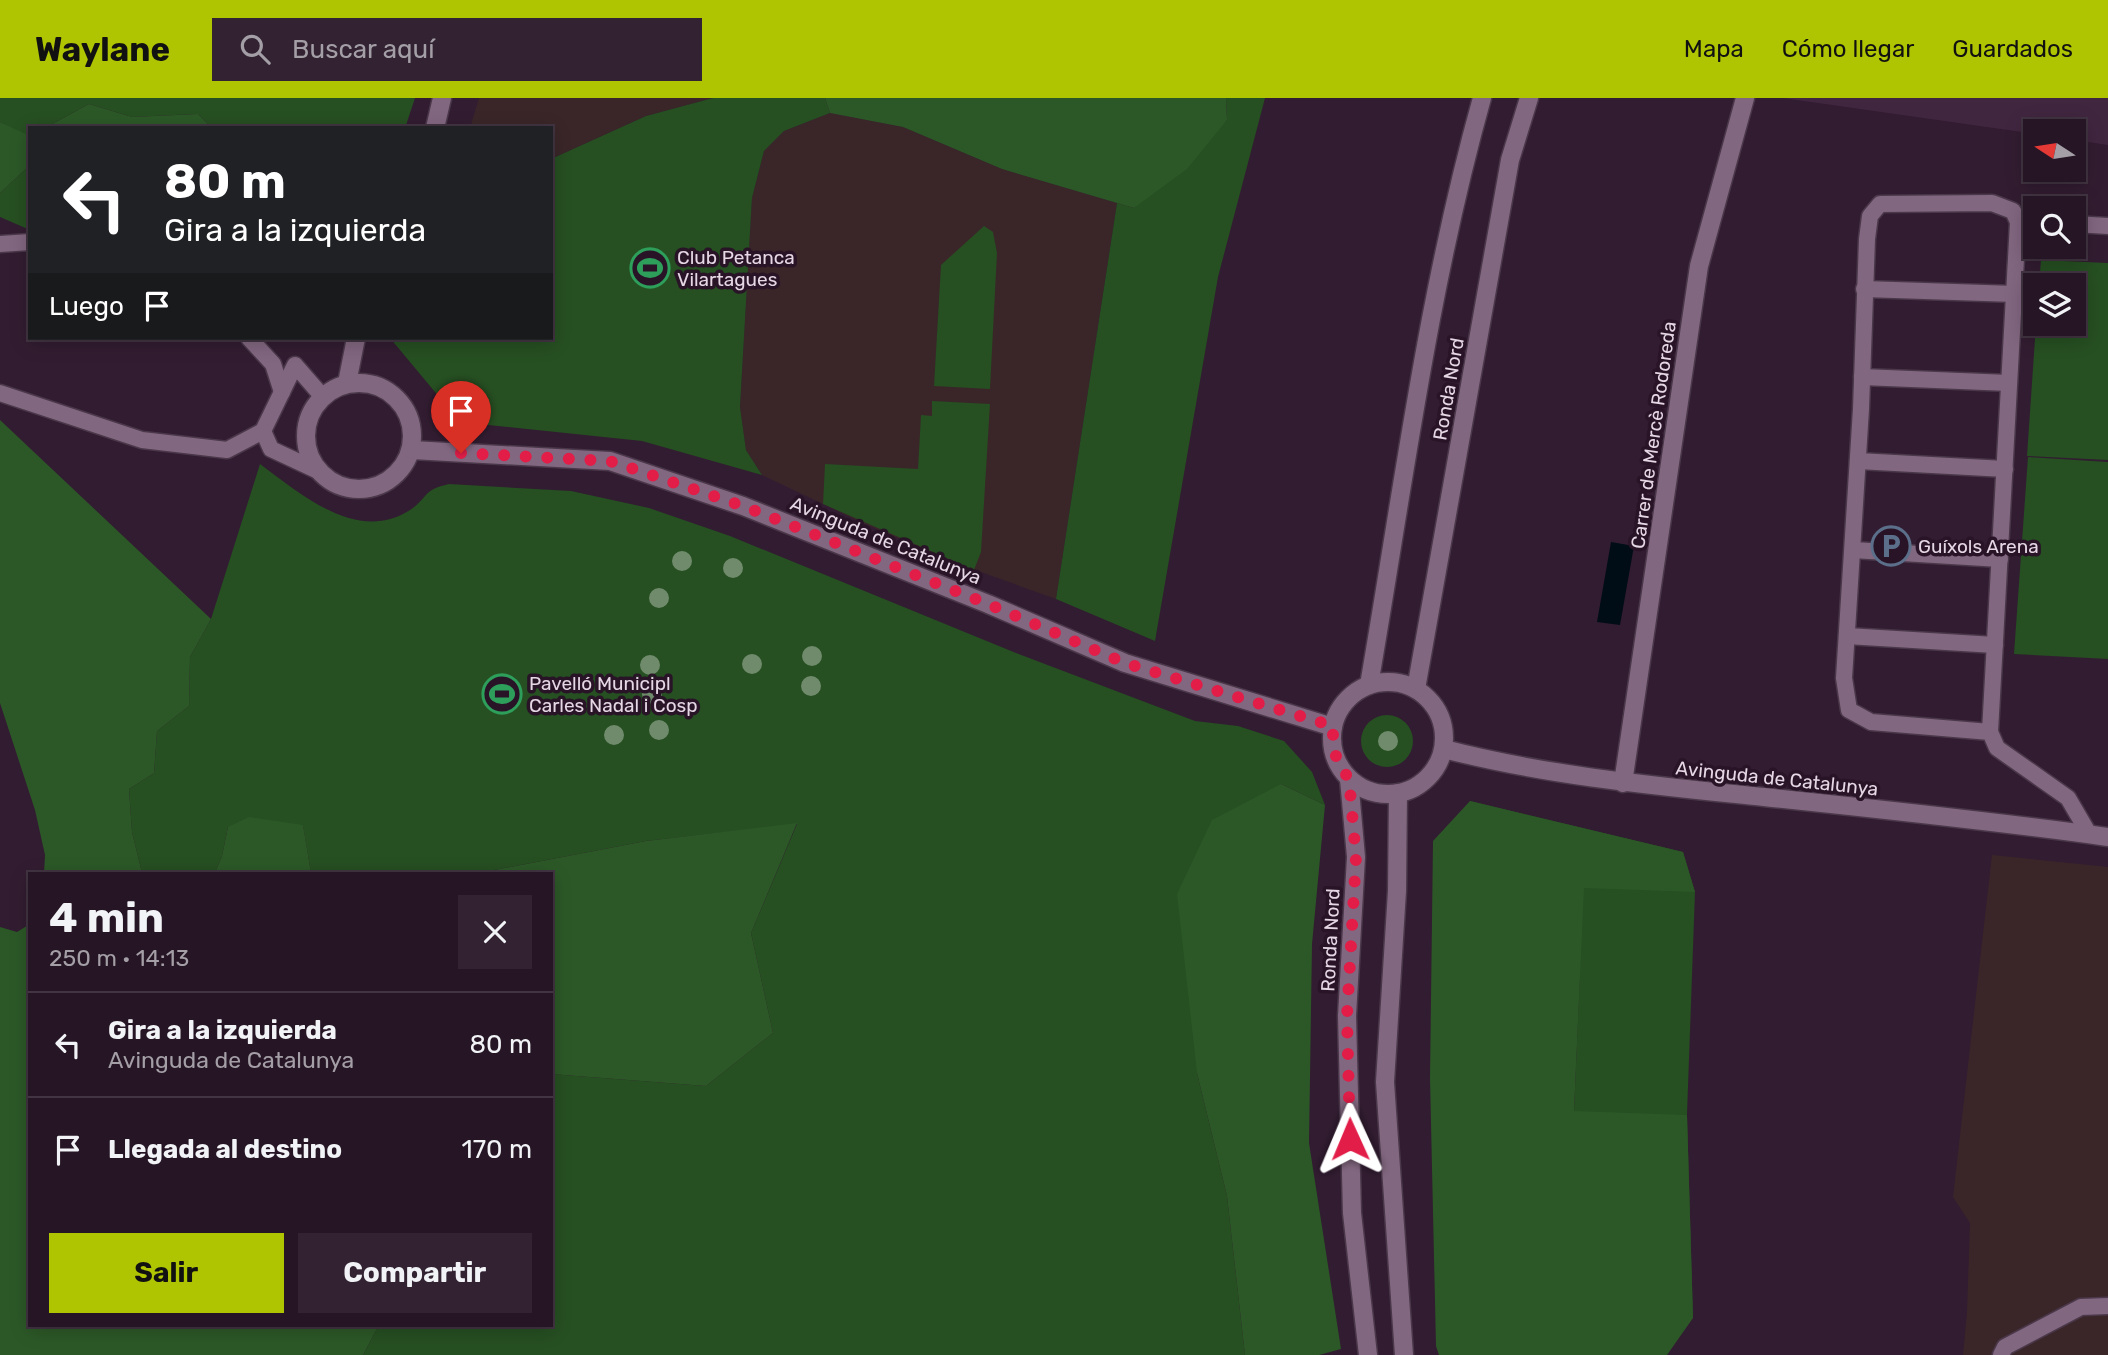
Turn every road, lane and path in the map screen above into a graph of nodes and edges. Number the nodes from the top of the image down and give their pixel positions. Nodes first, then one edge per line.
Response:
1 (442, 98) edge
2 (1482, 98) edge
3 (1529, 98) edge
4 (1745, 98) edge
5 (435, 126) edge
6 (2018, 222) junction
7 (2023, 222) edge
8 (2086, 225) edge
9 (2108, 226) edge
10 (28, 242) edge
11 (0, 244) edge
12 (1864, 289) junction
13 (2015, 294) junction
14 (251, 340) edge
15 (356, 340) edge
16 (1862, 377) junction
17 (346, 383) junction
18 (2010, 383) junction
19 (282, 392) junction
20 (0, 393) edge
21 (322, 396) junction
22 (263, 431) junction
23 (412, 450) junction
24 (1858, 461) junction
25 (2005, 469) junction
26 (316, 470) junction
27 (1853, 550) junction
28 (2000, 559) junction
29 (1847, 636) junction
30 (1995, 645) junction
31 (1369, 685) junction
32 (1416, 689) junction
33 (1333, 726) junction
34 (1990, 732) junction
35 (1444, 749) junction
36 (1349, 779) junction
37 (1623, 783) junction
38 (1398, 793) junction
39 (2089, 834) junction
40 (2108, 837) edge
41 (2108, 1306) edge
42 (1368, 1355) edge
43 (1404, 1355) edge
44 (2001, 1355) edge

1 - 5 street
2 - 31 street, Ronda Nord
3 - 32 street, Ronda Nord
4 - 37 street, Carrer de Mercè Rodoreda
6 - 7 lane
6 - 12 lane
6 - 13 lane
8 - 9 lane
10 - 11 lane
12 - 13 lane
12 - 16 lane
13 - 18 lane
14 - 19 lane
15 - 17 street
16 - 18 lane
16 - 24 lane
17 - 21 street
17 - 23 street
18 - 25 lane
19 - 21 lane
19 - 22 lane
20 - 22 lane
21 - 26 street
22 - 26 lane
23 - 26 street
23 - 33 street, Avinguda de Catalunya
24 - 25 lane
24 - 27 lane
25 - 28 lane
27 - 28 lane
27 - 29 lane
28 - 30 lane
29 - 30 lane
29 - 34 lane
30 - 34 lane
31 - 32 street
31 - 33 street
32 - 35 street
33 - 36 street, Ronda Nord
34 - 39 lane
35 - 37 street, Avinguda de Catalunya
35 - 38 street
36 - 38 street
36 - 42 street, Ronda Nord
37 - 39 street, Avinguda de Catalunya
38 - 43 street
39 - 40 street, Avinguda de Catalunya
41 - 44 lane

